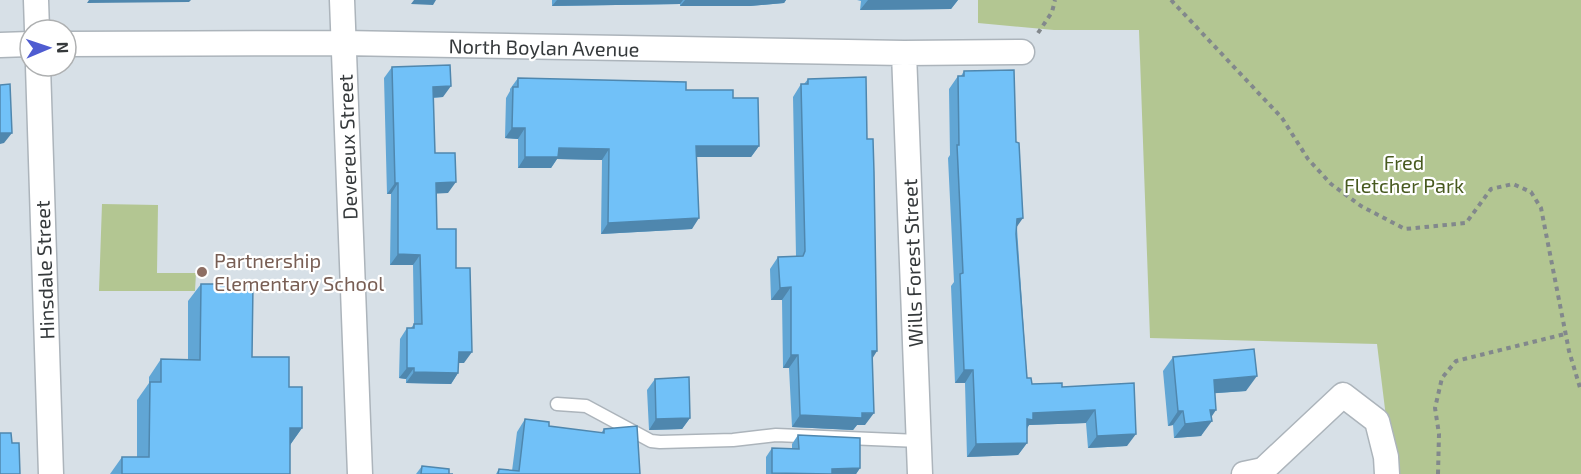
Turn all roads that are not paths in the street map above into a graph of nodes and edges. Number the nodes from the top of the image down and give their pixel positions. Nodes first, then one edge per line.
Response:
1 (36, 0) edge
2 (342, 0) edge
3 (37, 18) edge
4 (343, 43) junction
5 (18, 44) edge
6 (78, 44) edge
7 (0, 45) edge
8 (1022, 52) road end
9 (904, 53) junction
10 (38, 78) edge
11 (557, 404) dead end
12 (919, 441) junction
13 (51, 474) edge
14 (360, 474) edge
15 (920, 474) edge
16 (1244, 474) edge
17 (1387, 474) edge

1 - 3 street
2 - 4 street, Devereux Street
4 - 6 street, North Boylan Avenue
4 - 9 street, North Boylan Avenue
4 - 14 street, Devereux Street
5 - 7 street
8 - 9 street, North Boylan Avenue
9 - 12 street, Wills Forest Street
10 - 13 street, Hinsdale Street
11 - 12 lane
12 - 15 street, Wills Forest Street
16 - 17 street

